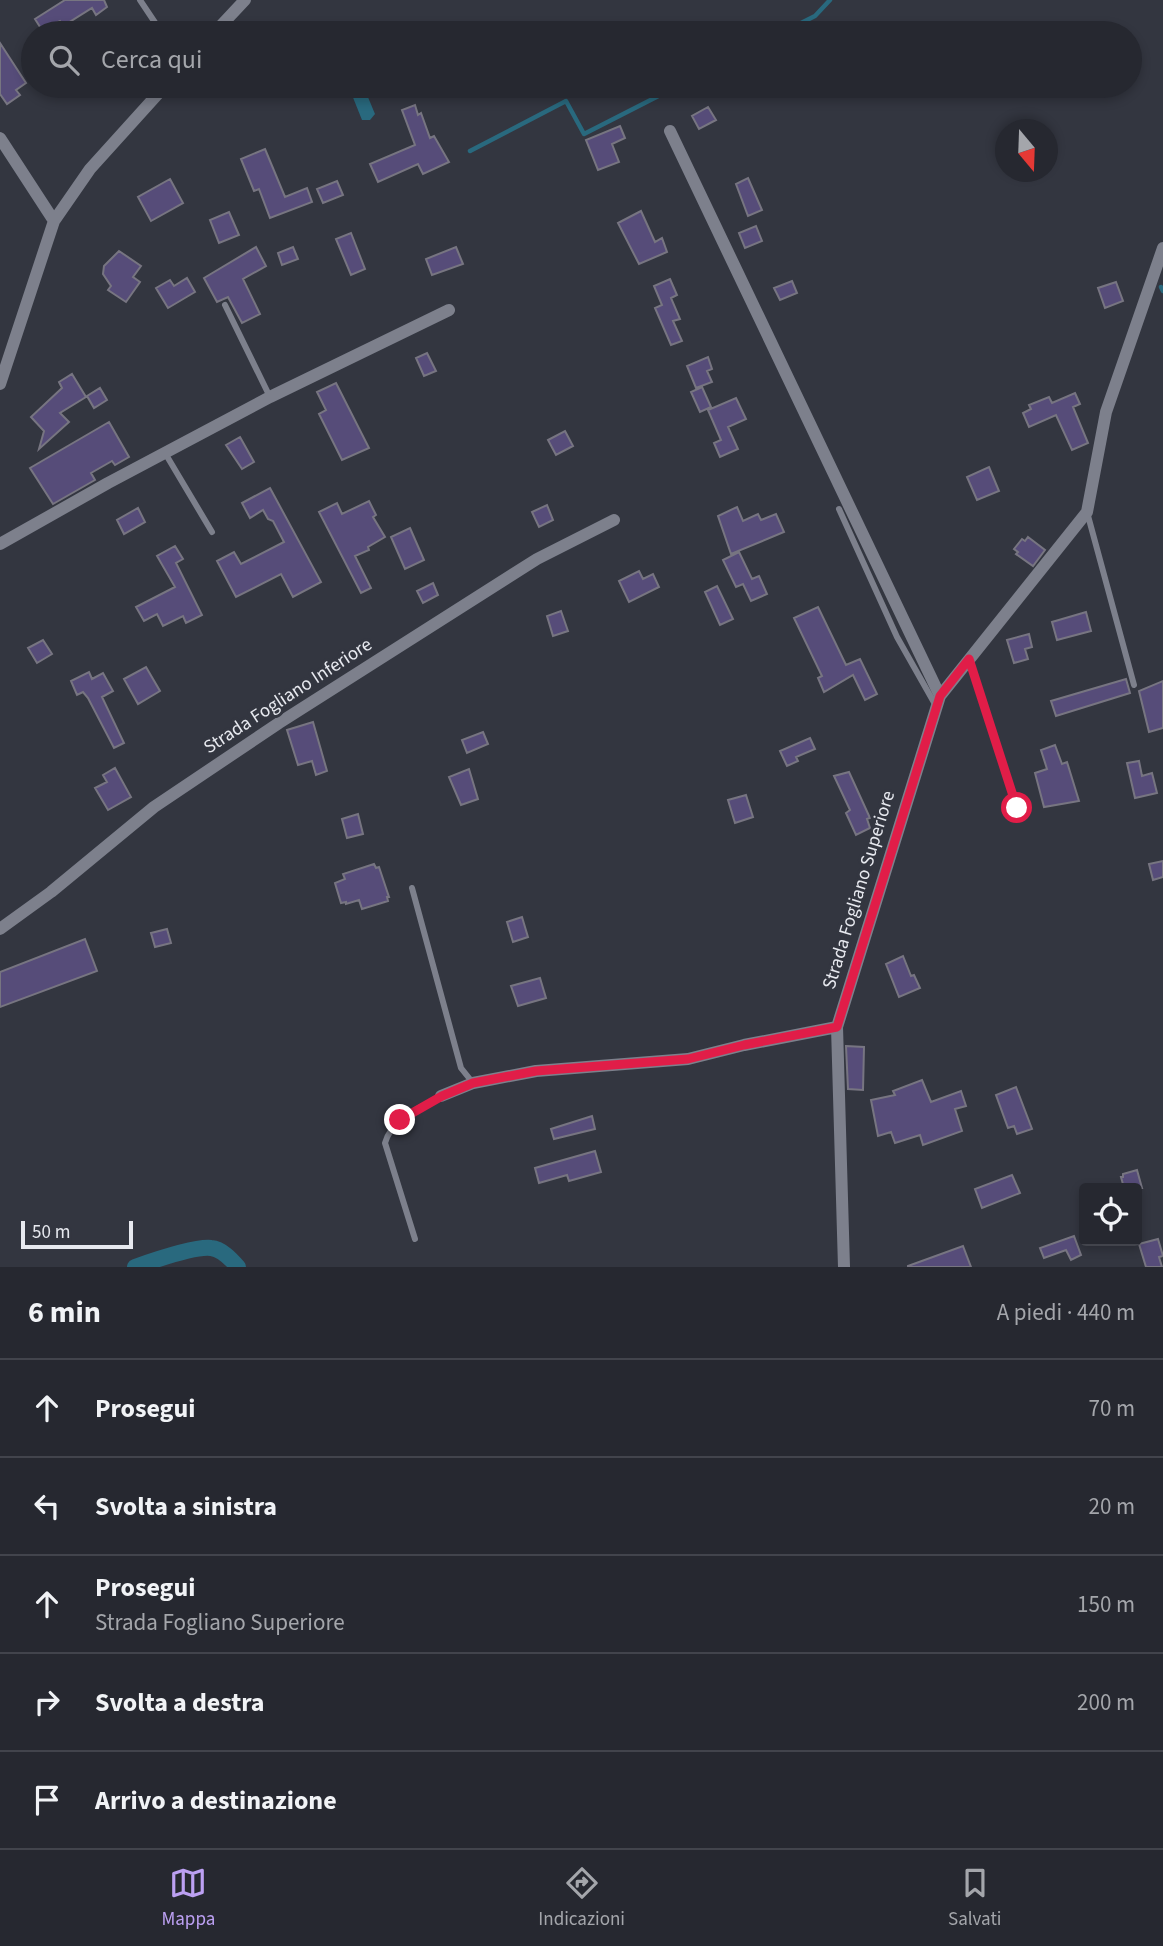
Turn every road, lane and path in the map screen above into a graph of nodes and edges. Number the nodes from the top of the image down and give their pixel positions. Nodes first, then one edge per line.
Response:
1 (140, 0) edge
2 (246, 0) edge
3 (154, 21) edge
4 (226, 21) edge
5 (154, 98) edge
6 (670, 131) dead end
7 (0, 138) edge
8 (54, 221) junction
9 (1163, 248) edge
10 (225, 305) dead end
11 (449, 310) dead end
12 (0, 384) edge
13 (270, 397) junction
14 (164, 453) junction
15 (839, 509) dead end
16 (1087, 512) junction
17 (614, 520) dead end
18 (212, 532) dead end
19 (0, 544) edge
20 (969, 659) junction
21 (1134, 685) dead end
22 (939, 702) junction
23 (1017, 808) dead end
24 (412, 888) dead end
25 (0, 929) edge
26 (837, 1027) junction
27 (473, 1083) junction
28 (442, 1096) joint
29 (415, 1240) dead end
30 (844, 1267) edge

1 - 3 lane
2 - 4 street
5 - 8 street
6 - 22 street
7 - 8 street
8 - 12 street
9 - 16 street
10 - 13 lane
11 - 13 street
13 - 14 street
14 - 18 lane
14 - 19 street
15 - 22 lane
16 - 20 street
16 - 21 lane
17 - 25 street, Strada Fogliano Inferiore
20 - 22 street
20 - 23 lane
22 - 26 street, Strada Fogliano Superiore
24 - 27 lane
26 - 27 street
26 - 30 street, Strada Fogliano Superiore
27 - 28 street
28 - 29 lane

